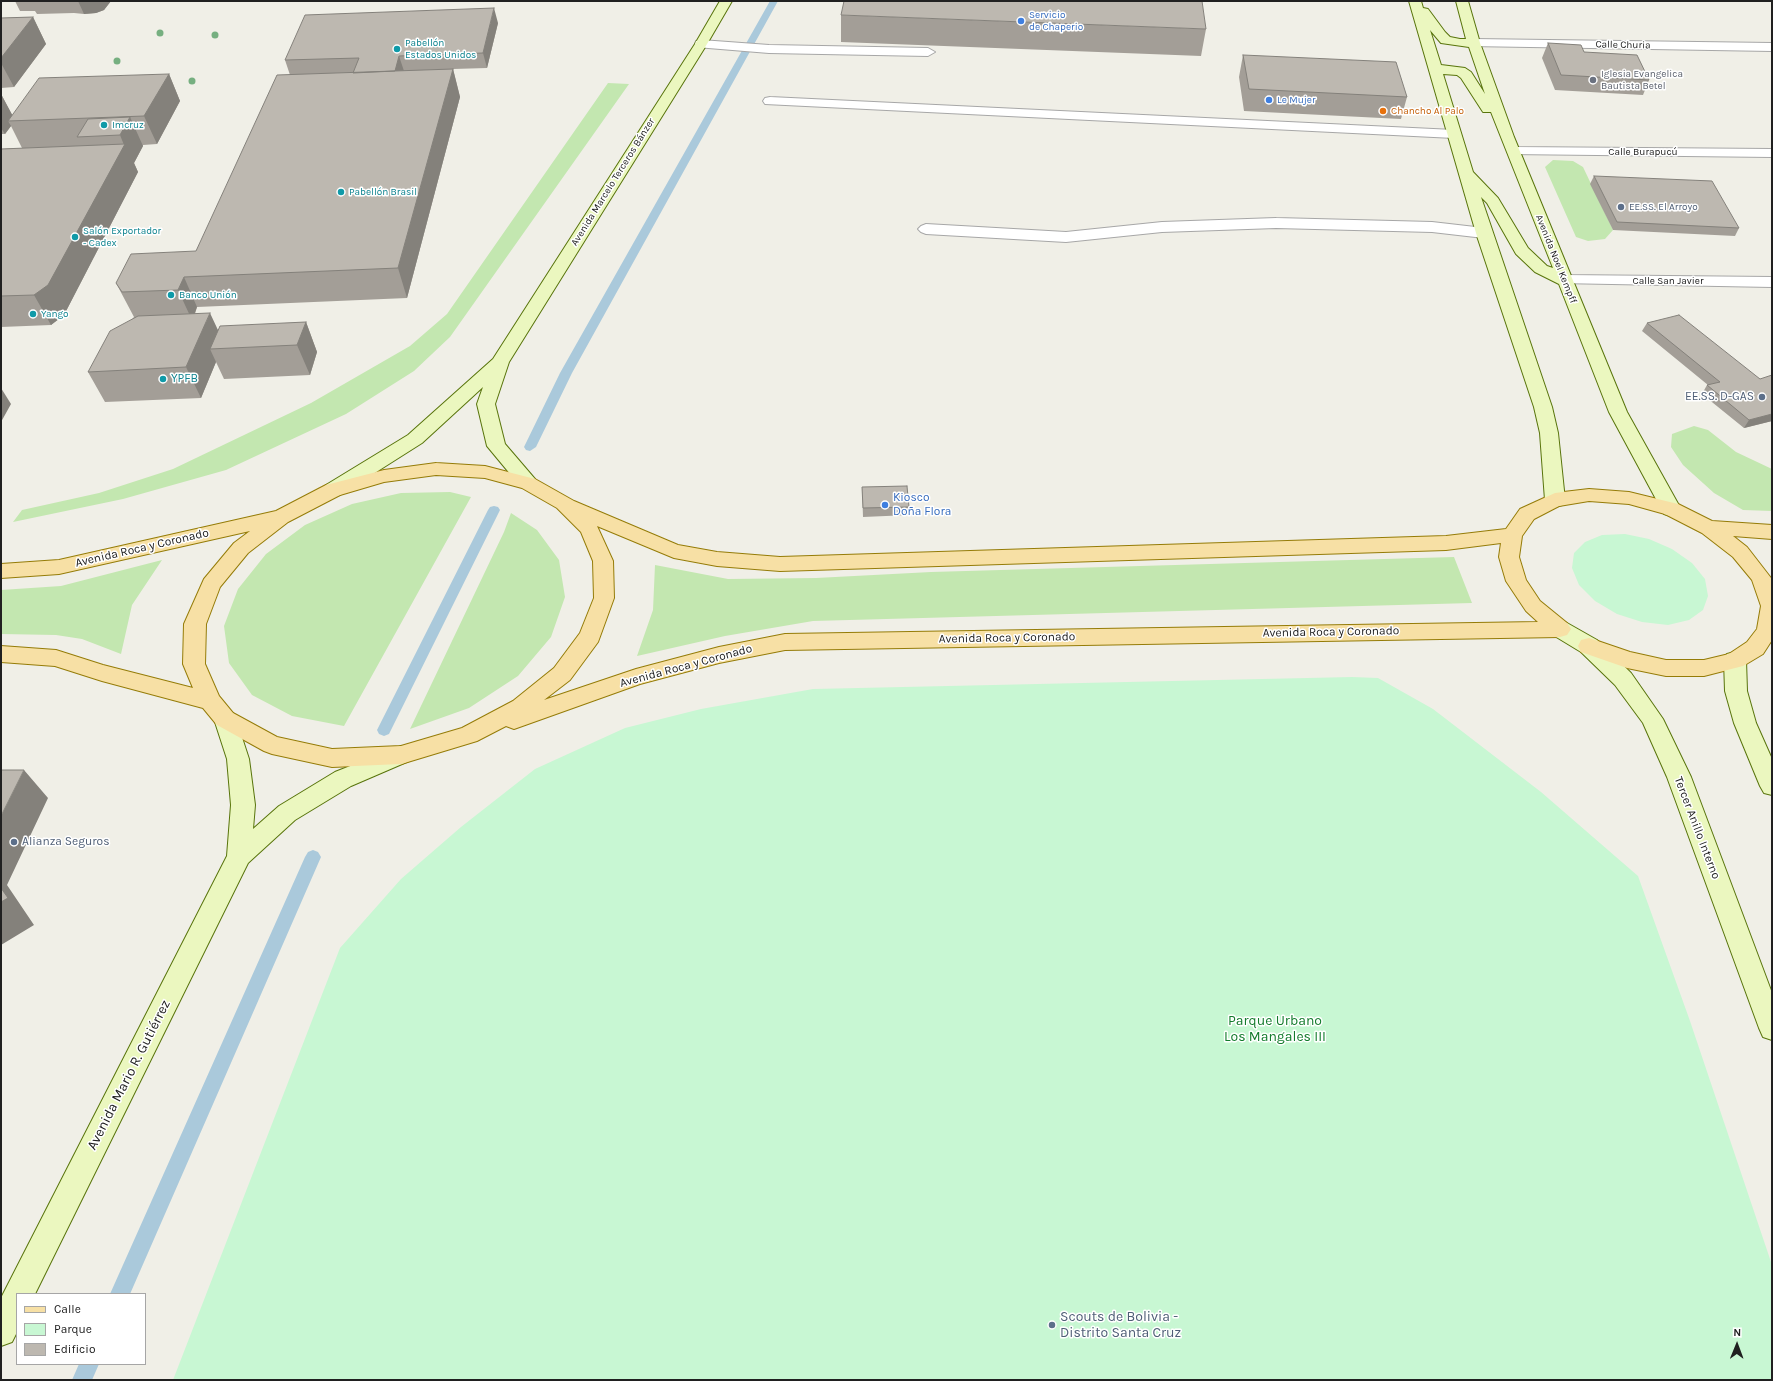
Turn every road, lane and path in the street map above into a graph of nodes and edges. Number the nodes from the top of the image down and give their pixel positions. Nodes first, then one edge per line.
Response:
1 (726, 1) edge
2 (1416, 1) edge
3 (1462, 1) edge
4 (1474, 43) junction
5 (701, 44) junction
6 (1772, 47) edge
7 (928, 52) edge
8 (1436, 69) junction
9 (770, 101) dead end
10 (1454, 134) junction
11 (1507, 137) junction
12 (1514, 151) junction
13 (1772, 153) edge
14 (1464, 170) junction
15 (926, 229) dead end
16 (1484, 233) junction
17 (1564, 280) junction
18 (1772, 282) edge
19 (500, 362) junction
20 (528, 483) junction
21 (333, 490) junction
22 (1555, 500) junction
23 (564, 503) junction
24 (1670, 509) junction
25 (281, 516) junction
26 (1709, 528) junction
27 (1772, 532) edge
28 (1512, 535) junction
29 (1, 571) edge
30 (1770, 627) edge
31 (1560, 629) junction
32 (1589, 646) junction
33 (1, 654) edge
34 (1735, 660) junction
35 (210, 701) junction
36 (225, 719) junction
37 (469, 735) junction
38 (401, 755) junction
39 (1772, 786) edge
40 (239, 856) junction
41 (1772, 1028) edge
42 (20, 1293) edge
43 (16, 1301) edge
44 (1, 1331) edge

1 - 5 main road, Avenida Marcelo Terceros Bánzer
2 - 4 main road
2 - 8 main road
3 - 4 main road, Avenida Noel Kempff
4 - 6 street, Calle Churia
4 - 11 main road, Avenida Noel Kempff
5 - 7 street
5 - 19 main road, Avenida Marcelo Terceros Bánzer
8 - 10 main road
8 - 11 main road
9 - 10 street
10 - 14 main road
11 - 12 main road, Avenida Noel Kempff
12 - 13 street, Calle Burapucú
12 - 17 main road, Avenida Noel Kempff
14 - 16 main road
14 - 17 main road
15 - 16 street
16 - 22 main road
17 - 18 street, Calle San Javier
17 - 24 main road, Avenida Noel Kempff
19 - 20 main road, Avenida Marcelo Terceros Bánzer
19 - 21 main road, Avenida Marcelo Terceros Bánzer
20 - 21 main road
20 - 23 main road
21 - 25 main road
22 - 24 main road
22 - 28 main road
23 - 28 main road
23 - 37 main road
24 - 26 main road
25 - 29 main road, Avenida Roca y Coronado
25 - 35 main road
26 - 27 main road
26 - 30 main road
28 - 31 main road
30 - 34 main road
31 - 32 main road, Tercer Anillo Interno
31 - 37 main road, Avenida Roca y Coronado
32 - 34 main road
32 - 41 main road, Tercer Anillo Interno
33 - 35 main road
34 - 39 main road
35 - 36 main road
36 - 38 main road
36 - 40 main road, Avenida Mario R. Gutiérrez
37 - 38 main road
38 - 40 main road, Avenida Mario R. Gutiérrez
40 - 42 main road, Avenida Mario R. Gutiérrez
43 - 44 main road

